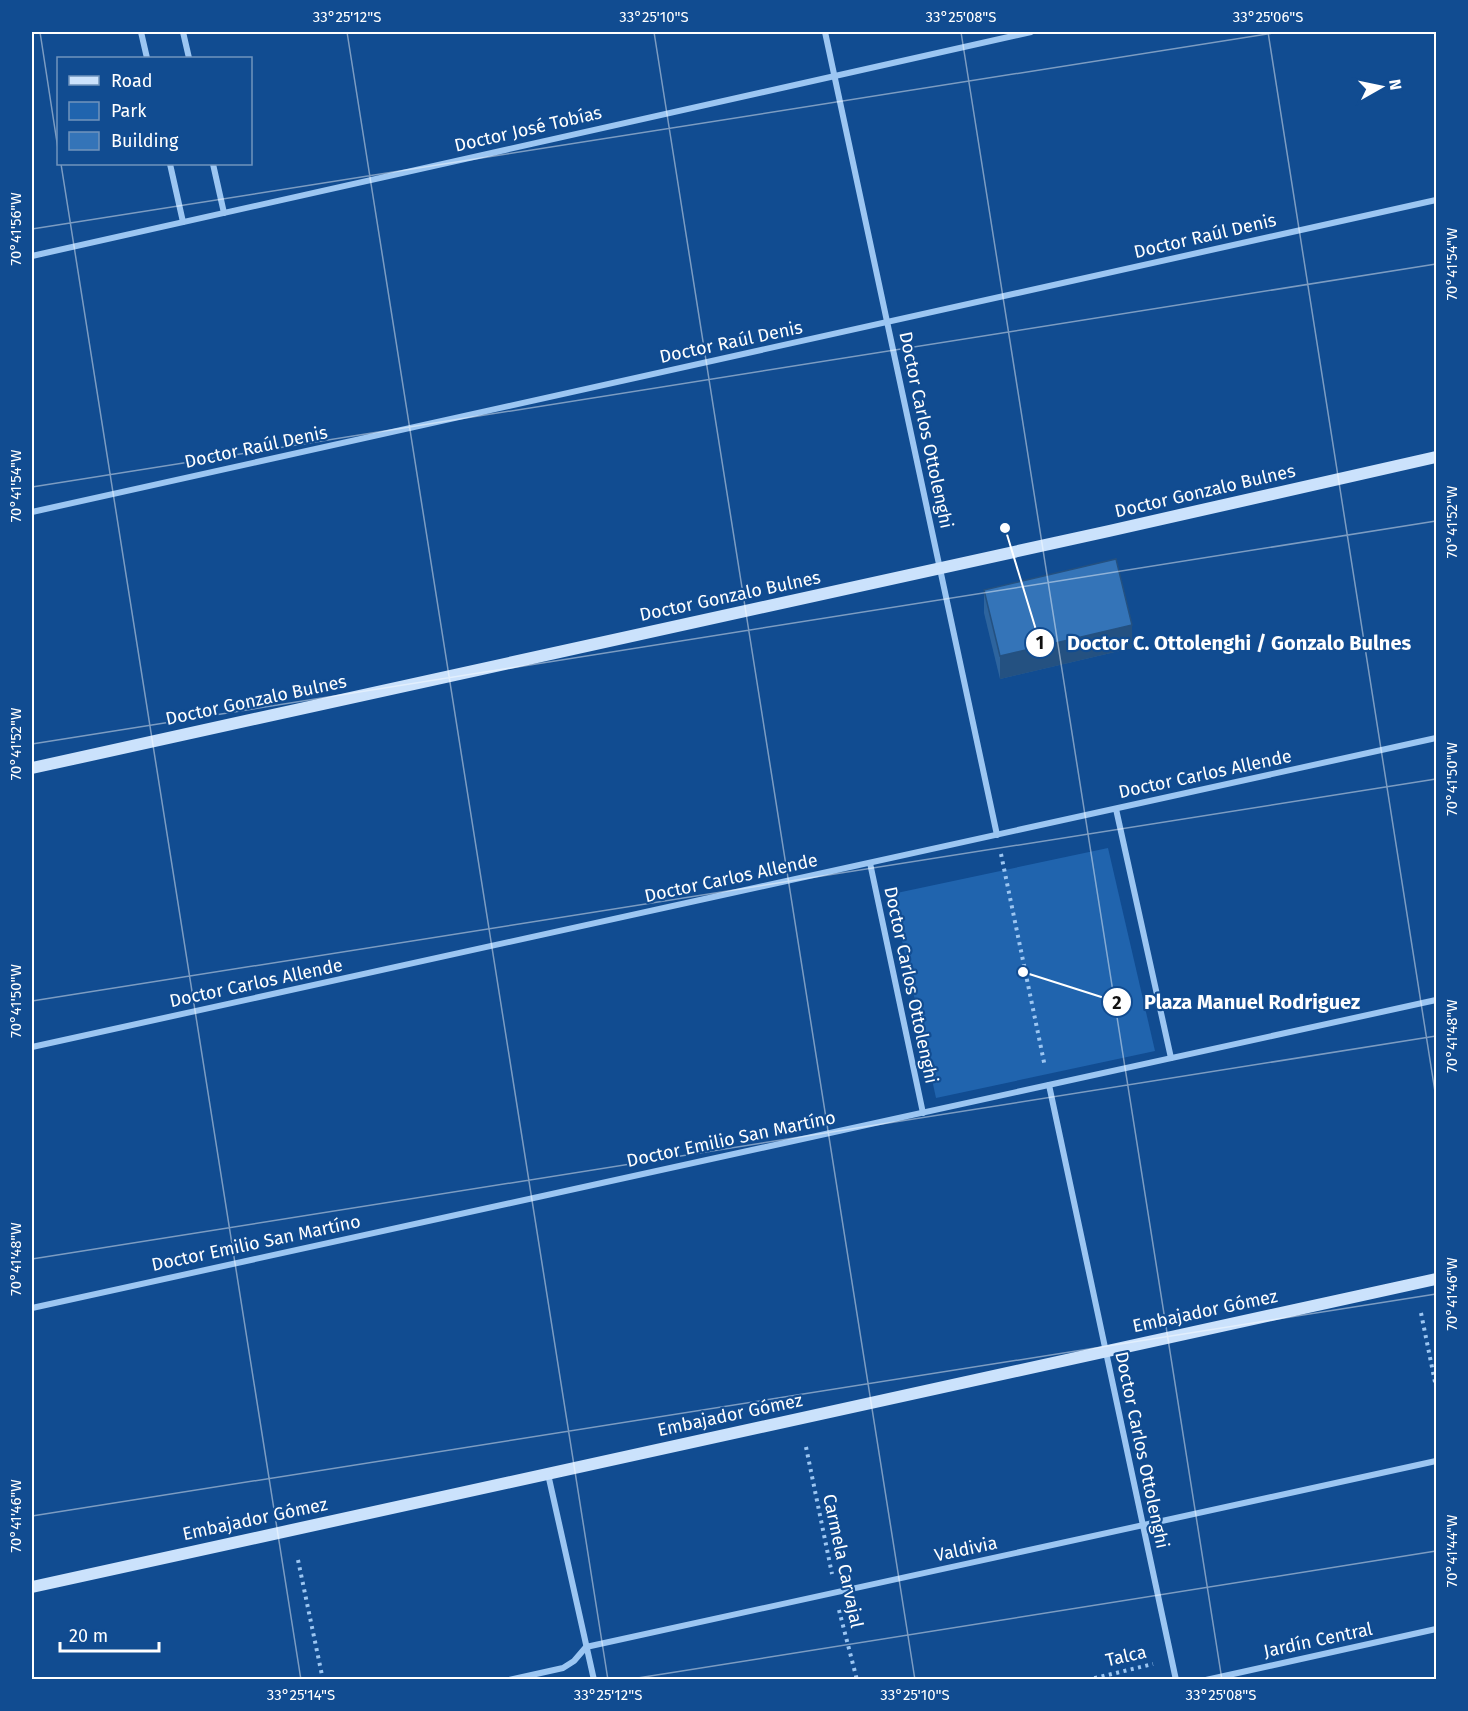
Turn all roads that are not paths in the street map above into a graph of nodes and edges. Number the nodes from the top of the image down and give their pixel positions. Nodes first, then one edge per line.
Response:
1 (141, 32) edge
2 (183, 32) edge
3 (825, 32) edge
4 (1031, 32) edge
5 (147, 57) edge
6 (189, 57) edge
7 (834, 76) junction
8 (170, 165) edge
9 (213, 165) edge
10 (1437, 200) edge
11 (224, 213) junction
12 (183, 222) junction
13 (32, 256) edge
14 (888, 323) junction
15 (1437, 457) edge
16 (32, 512) edge
17 (940, 568) junction
18 (1437, 738) edge
19 (32, 768) edge
20 (1116, 809) junction
21 (997, 835) junction
22 (870, 863) junction
23 (1437, 1000) edge
24 (32, 1047) edge
25 (1171, 1058) junction
26 (1049, 1085) junction
27 (922, 1113) junction
28 (1437, 1279) edge
29 (32, 1308) edge
30 (1106, 1351) junction
31 (1437, 1461) edge
32 (548, 1474) junction
33 (1143, 1526) junction
34 (32, 1587) edge
35 (1437, 1629) edge
36 (586, 1647) junction
37 (509, 1680) edge
38 (594, 1680) edge
39 (1176, 1680) edge
40 (1206, 1680) edge

1 - 5 street
2 - 6 street
3 - 7 street, Doctor Carlos Ottolenghi
4 - 7 street, Doctor José Tobías
7 - 11 street, Doctor José Tobías
7 - 14 street, Doctor Carlos Ottolenghi
8 - 12 street
9 - 11 street
10 - 14 street, Doctor Raúl Denis
11 - 12 street, Doctor José Tobías
12 - 13 street, Doctor José Tobías
14 - 16 street, Doctor Raúl Denis
14 - 17 street, Doctor Carlos Ottolenghi
15 - 17 street, Doctor Gonzalo Bulnes
17 - 19 street, Doctor Gonzalo Bulnes
17 - 21 street, Doctor Carlos Ottolenghi
18 - 20 street, Doctor Carlos Allende
20 - 21 street, Doctor Carlos Allende
20 - 25 street
21 - 22 street, Doctor Carlos Allende
22 - 24 street, Doctor Carlos Allende
22 - 27 street, Doctor Carlos Ottolenghi
23 - 25 street, Doctor Emilio San Martíno
25 - 26 street, Doctor Emilio San Martíno
26 - 27 street, Doctor Emilio San Martíno
26 - 30 street, Doctor Carlos Ottolenghi
27 - 29 street, Doctor Emilio San Martíno
28 - 30 street, Embajador Gómez
30 - 32 street, Embajador Gómez
30 - 33 street, Doctor Carlos Ottolenghi
31 - 33 street, Valdivia
32 - 34 street, Embajador Gómez
32 - 36 street
33 - 36 street, Valdivia
33 - 39 street, Doctor Carlos Ottolenghi
35 - 40 street, Jardín Central
36 - 37 street
36 - 38 street

